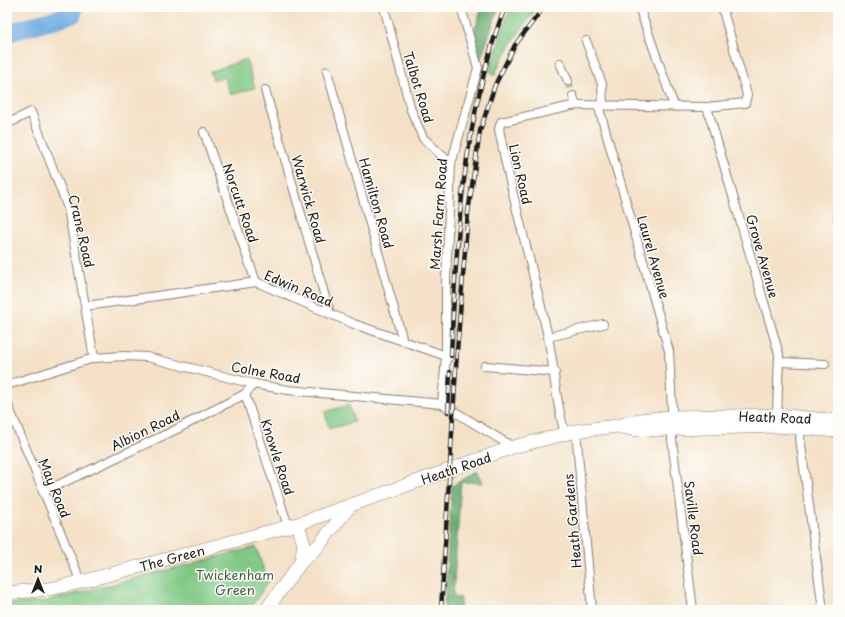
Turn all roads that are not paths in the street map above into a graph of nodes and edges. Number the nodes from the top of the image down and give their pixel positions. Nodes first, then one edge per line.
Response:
1 (384, 7) edge
2 (461, 7) edge
3 (639, 7) edge
4 (722, 7) edge
5 (586, 41) dead end
6 (560, 63) dead end
7 (327, 71) dead end
8 (568, 81) tunnel mouth
9 (265, 90) dead end
10 (573, 96) tunnel mouth
11 (576, 105) junction
12 (601, 105) junction
13 (674, 106) junction
14 (707, 107) junction
15 (7, 124) edge
16 (204, 132) dead end
17 (451, 164) junction
18 (256, 282) junction
19 (86, 306) junction
20 (330, 314) junction
21 (603, 324) dead end
22 (548, 337) junction
23 (403, 341) junction
24 (448, 357) junction
25 (94, 358) junction
26 (780, 362) junction
27 (825, 364) dead end
28 (485, 366) dead end
29 (555, 372) junction
30 (254, 384) junction
31 (7, 385) edge
32 (245, 394) junction
33 (7, 403) edge
34 (442, 404) junction
35 (777, 420) junction
36 (838, 420) edge
37 (802, 422) junction
38 (672, 423) junction
39 (838, 431) edge
40 (570, 432) junction
41 (513, 447) junction
42 (43, 492) junction
43 (350, 506) junction
44 (293, 525) junction
45 (301, 562) junction
46 (81, 582) junction
47 (7, 593) edge
48 (266, 610) edge
49 (592, 610) edge
50 (693, 610) edge
51 (823, 610) edge

1 - 17 street, Talbot Road
2 - 17 street, Marsh Farm Road
3 - 13 street
4 - 14 street, Lion Road
5 - 12 street, Laurel Avenue
6 - 8 street
7 - 23 street, Hamilton Road
9 - 20 street, Warwick Road
10 - 11 street
11 - 12 street, Lion Road
11 - 22 street, Lion Road
12 - 13 street, Lion Road
12 - 38 street, Laurel Avenue
13 - 14 street, Lion Road
14 - 26 street, Grove Avenue
15 - 19 street, Crane Road
16 - 18 street, Norcutt Road
17 - 24 street, Marsh Farm Road
18 - 19 street, Edwin Road
18 - 20 street, Edwin Road
19 - 25 street, Crane Road
20 - 23 street, Edwin Road
21 - 22 street
22 - 29 street, Lion Road
23 - 24 street, Edwin Road
24 - 34 street, Marsh Farm Road
25 - 30 street, Colne Road
25 - 31 street, Colne Road
26 - 27 street
26 - 35 street, Grove Avenue
28 - 29 street
29 - 40 street, Lion Road
30 - 32 street, Albion Road
30 - 34 street, Colne Road
32 - 42 street, Albion Road
32 - 44 street, Knowle Road
33 - 42 street, May Road
34 - 41 street, Colne Road
35 - 37 main road, Heath Road
35 - 38 main road, Heath Road
36 - 37 main road, Heath Road
37 - 39 main road, Heath Road
37 - 51 street
38 - 40 main road, Heath Road
38 - 50 street, Saville Road
40 - 41 main road, Heath Road
40 - 49 street, Heath Gardens
41 - 43 main road, Heath Road
42 - 46 street, May Road
43 - 44 main road, Heath Road
43 - 45 main road
44 - 45 main road
44 - 46 main road, The Green
45 - 48 main road
46 - 47 main road, The Green

